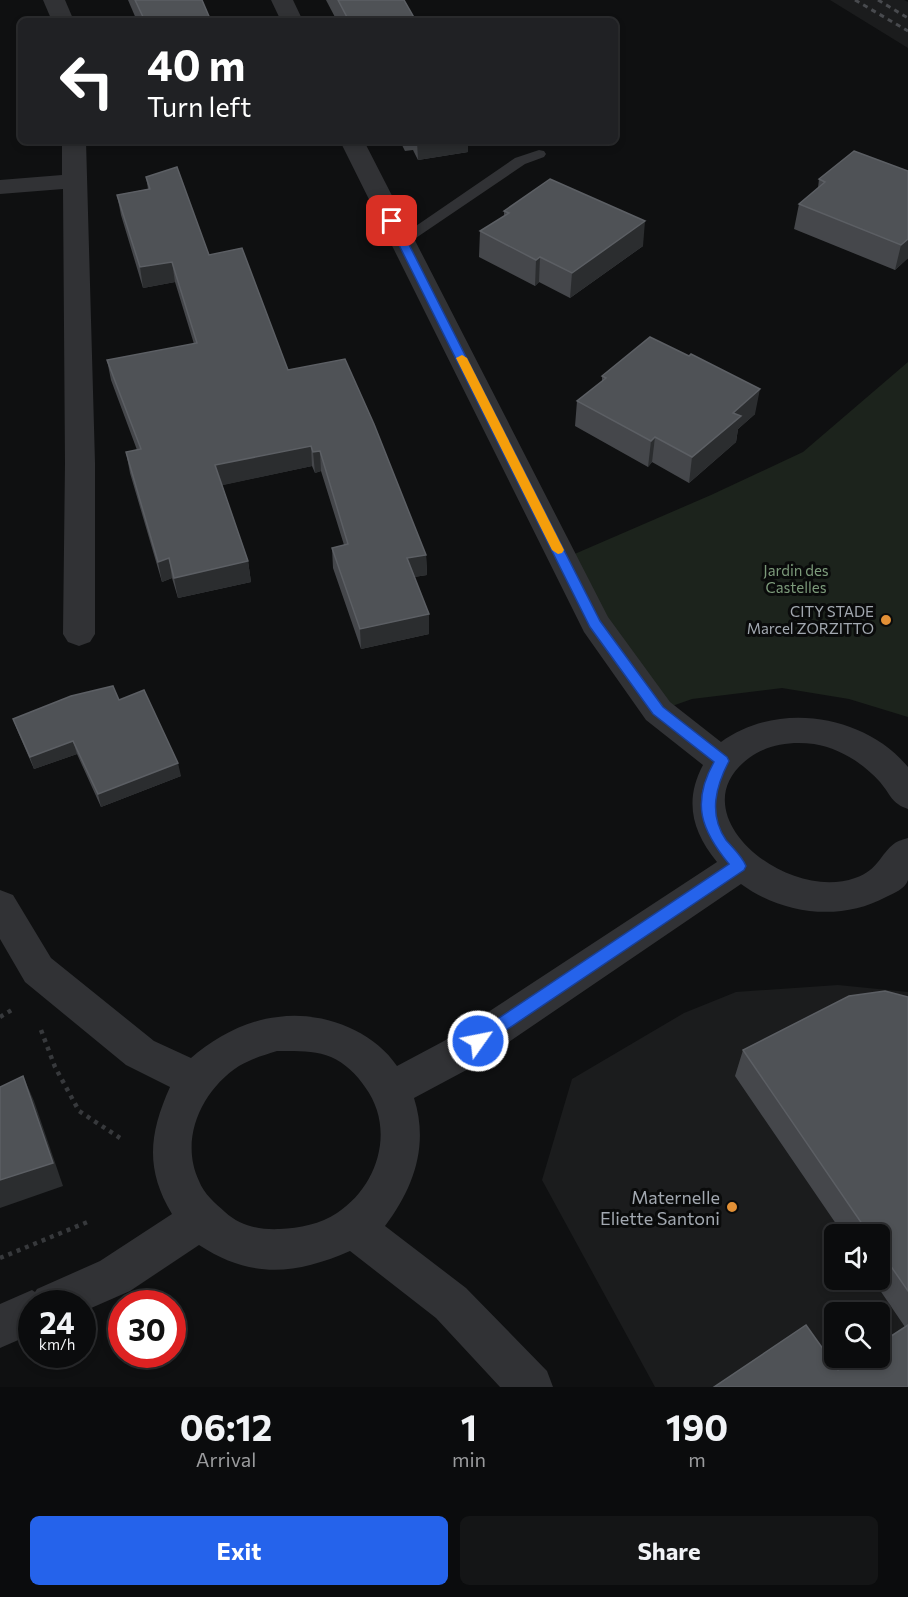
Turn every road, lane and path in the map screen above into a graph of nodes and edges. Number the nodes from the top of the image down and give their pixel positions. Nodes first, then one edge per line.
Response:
1 (54, 0) edge
2 (282, 0) edge
3 (62, 18) edge
4 (291, 18) edge
5 (74, 144) edge
6 (354, 144) edge
7 (539, 154) dead end
8 (74, 181) junction
9 (0, 187) edge
10 (402, 241) junction
11 (79, 634) dead end
12 (722, 761) junction
13 (906, 786) edge
14 (739, 866) junction
15 (902, 875) edge
16 (0, 906) edge
17 (38, 970) junction
18 (195, 1080) junction
19 (392, 1089) junction
20 (120, 1138) dead end
21 (200, 1220) junction
22 (90, 1221) dead end
23 (352, 1227) junction
24 (0, 1258) edge
25 (84, 1290) edge
26 (18, 1318) edge
27 (0, 1326) edge
28 (531, 1387) edge

1 - 3 street
2 - 4 street
5 - 8 street
6 - 10 street
7 - 10 lane
8 - 9 street
8 - 11 street
10 - 12 street
12 - 13 street
12 - 14 street
14 - 15 street
14 - 19 street
16 - 17 street
17 - 18 street
17 - 20 path
18 - 19 street
18 - 21 street
19 - 23 street
21 - 23 street
21 - 25 street
22 - 24 path
23 - 28 street
26 - 27 street

